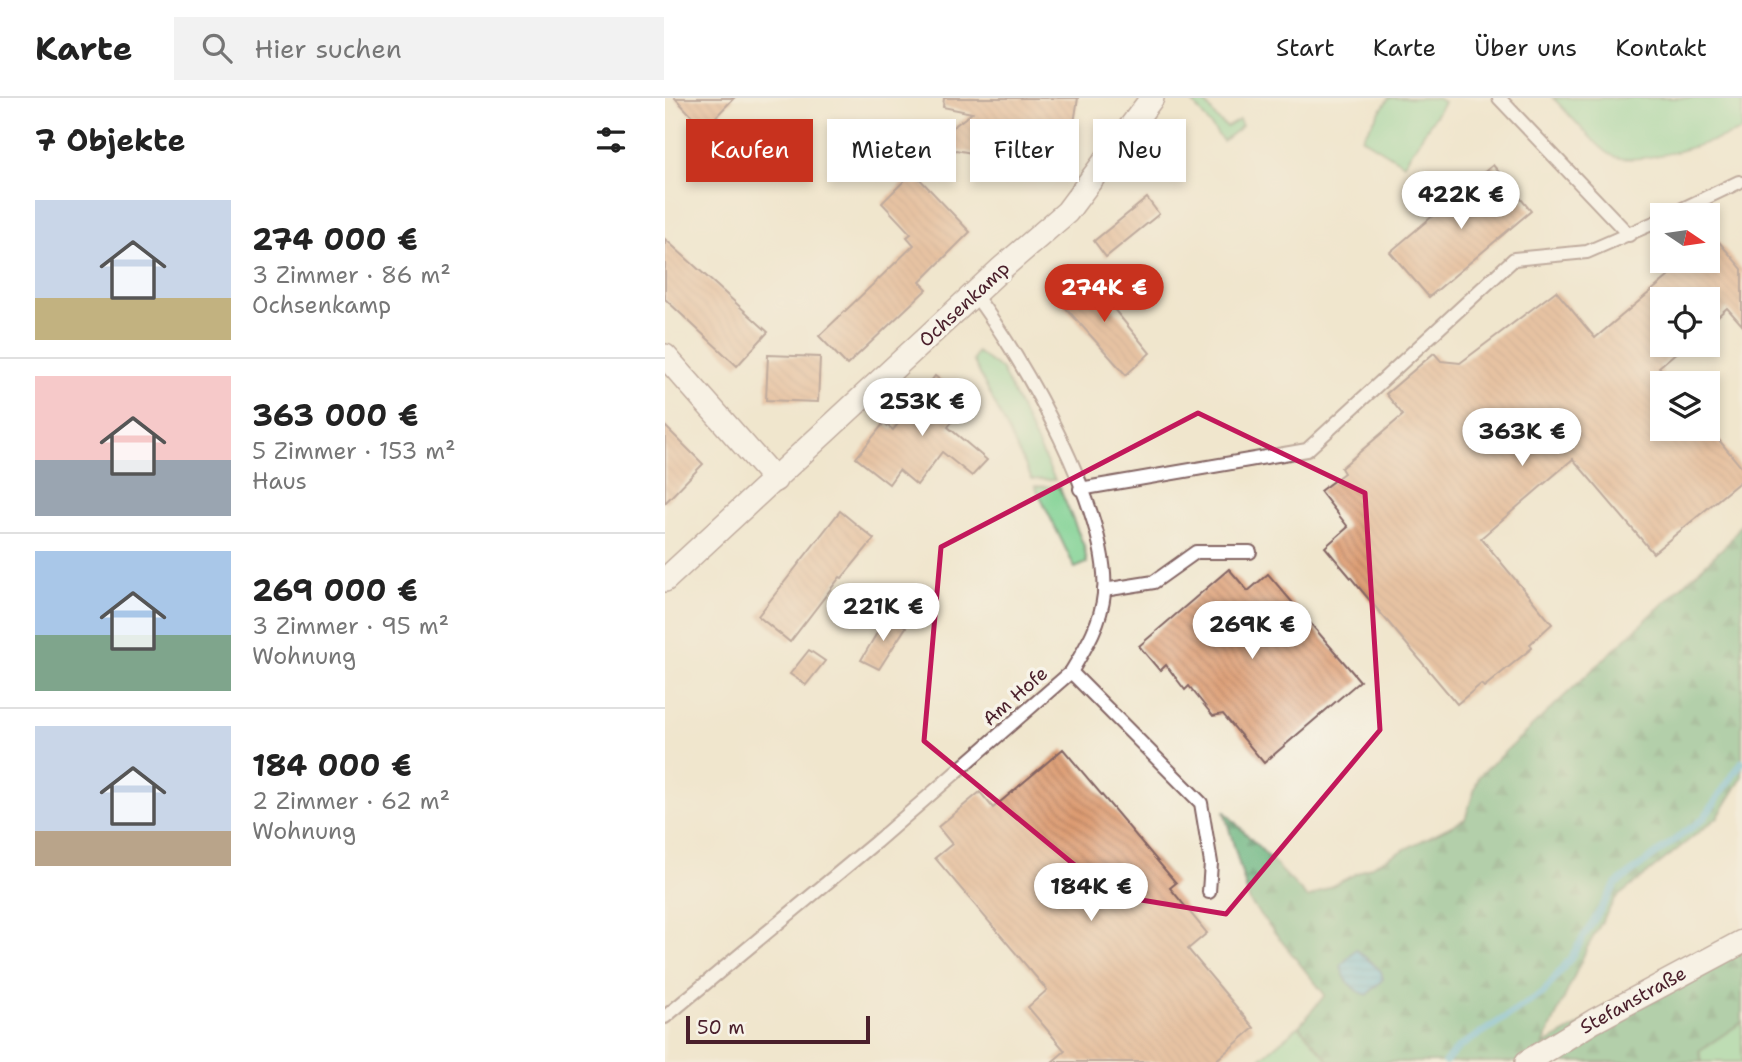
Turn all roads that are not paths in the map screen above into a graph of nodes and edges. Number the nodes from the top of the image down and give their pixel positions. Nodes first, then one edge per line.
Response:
1 (1152, 98) edge
2 (1499, 98) edge
3 (1739, 182) dead end
4 (1695, 203) edge
5 (1650, 225) edge
6 (1629, 235) junction
7 (974, 295) junction
8 (665, 356) edge
9 (775, 480) junction
10 (1080, 489) junction
11 (1250, 552) dead end
12 (665, 580) edge
13 (1104, 590) junction
14 (1071, 672) junction
15 (1209, 892) dead end
16 (1742, 942) edge
17 (665, 1017) edge
18 (1527, 1062) edge

1 - 7 street, Ochsenkamp
2 - 6 lane
3 - 4 lane
5 - 6 lane
6 - 10 lane
7 - 9 street, Ochsenkamp
7 - 10 lane, Am Hofe
8 - 9 street
9 - 12 street, Ochsenkamp
10 - 13 lane, Am Hofe
11 - 13 lane
13 - 14 lane, Am Hofe
14 - 15 lane
14 - 17 lane, Am Hofe
16 - 18 street, Stefanstraße

